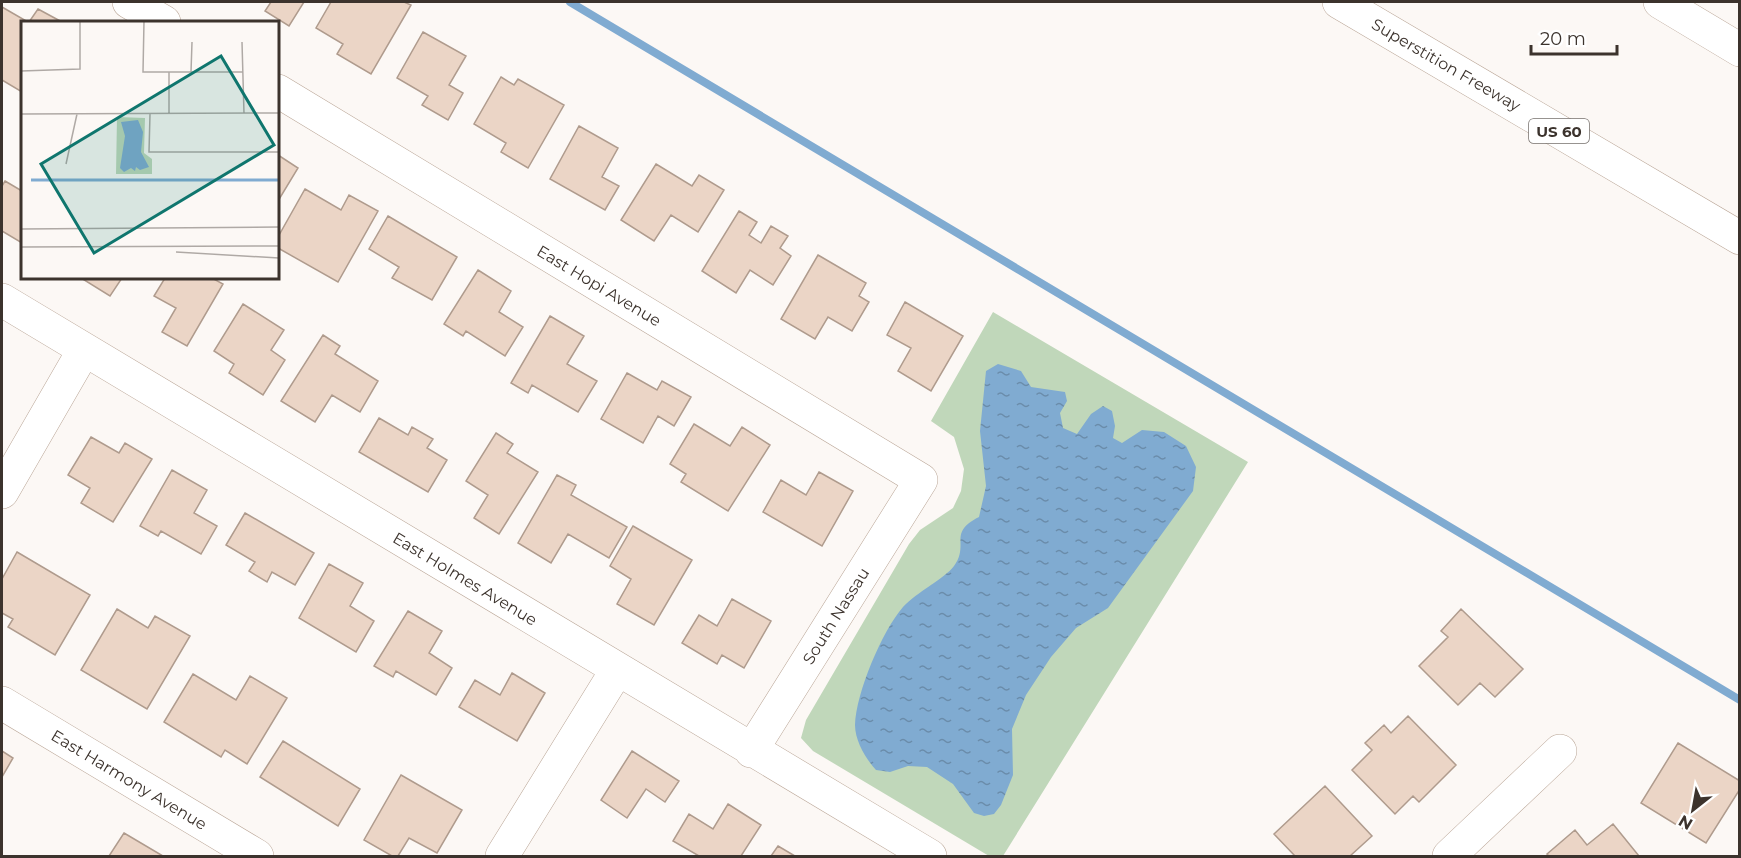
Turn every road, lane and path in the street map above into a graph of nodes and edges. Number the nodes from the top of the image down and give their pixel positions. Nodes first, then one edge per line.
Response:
1 (129, 2) edge
2 (1339, 2) edge
3 (1662, 3) edge
4 (162, 21) edge
5 (1732, 45) edge
6 (279, 92) edge
7 (1740, 238) edge
8 (2, 300) edge
9 (84, 350) junction
10 (921, 480) joint
11 (2, 492) edge
12 (617, 670) junction
13 (2, 703) edge
14 (751, 751) junction
15 (1560, 751) dead end
16 (257, 856) edge
17 (502, 856) edge
18 (930, 856) edge
19 (1449, 856) edge

1 - 4 main road
2 - 7 main road, Superstition Freeway / US 60
3 - 5 main road
6 - 10 main road, East Hopi Avenue
8 - 9 main road, East Holmes Avenue
9 - 11 main road
9 - 12 main road, East Holmes Avenue
10 - 14 main road, South Nassau
12 - 14 main road, East Holmes Avenue
12 - 17 main road
13 - 16 main road, East Harmony Avenue
14 - 18 main road, East Holmes Avenue
15 - 19 main road

